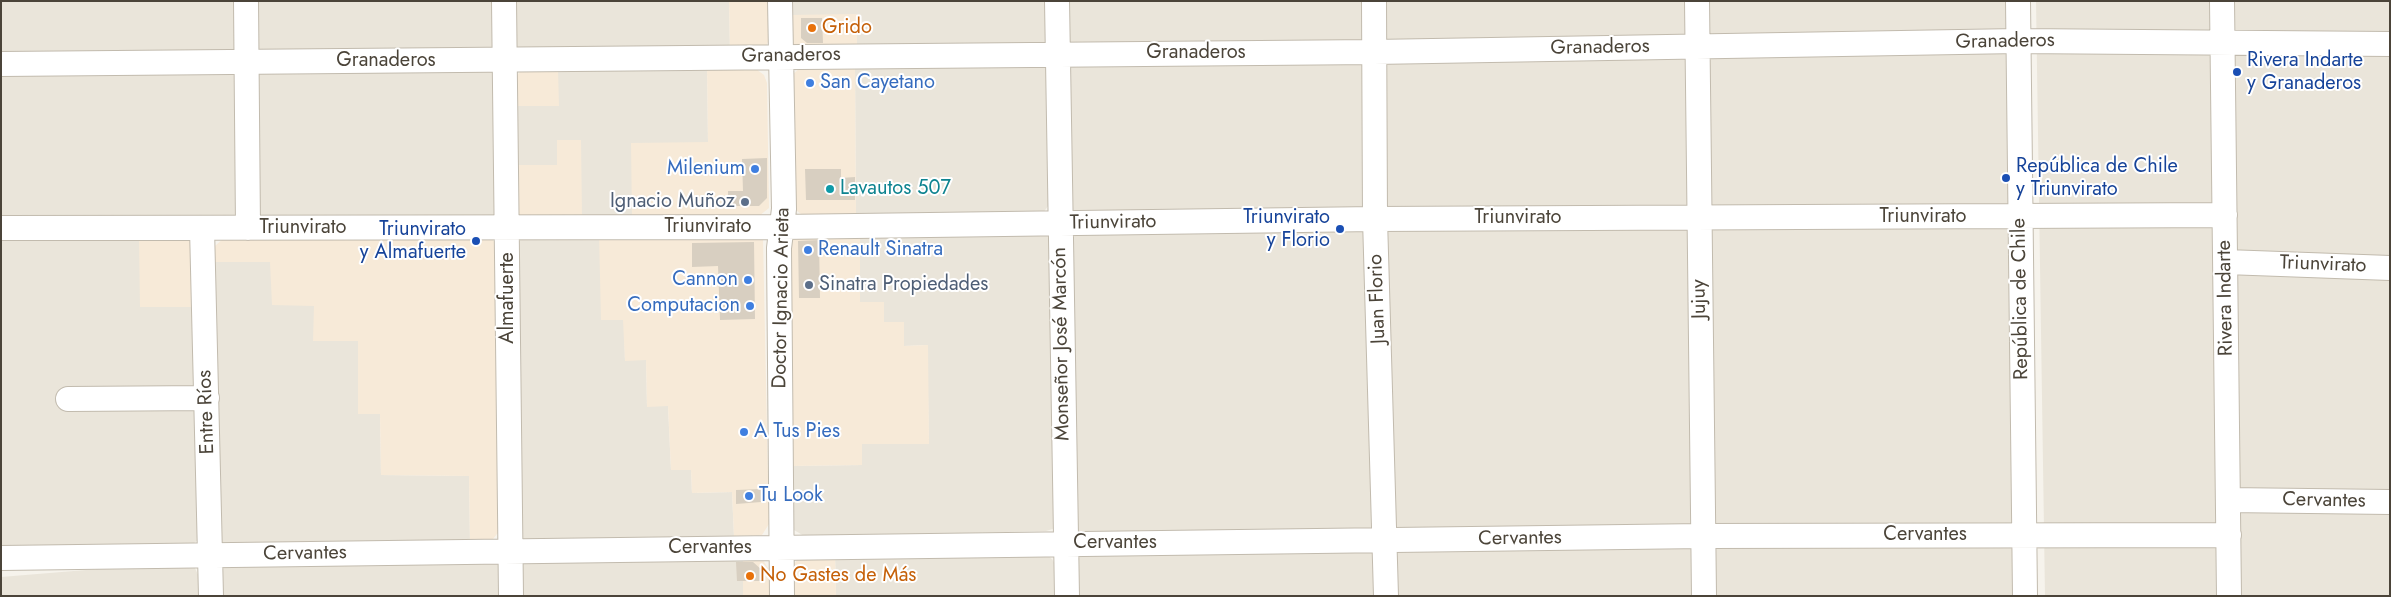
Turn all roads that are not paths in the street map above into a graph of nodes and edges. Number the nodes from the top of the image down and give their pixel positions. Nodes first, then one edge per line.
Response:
1 (246, 1) edge
2 (504, 1) edge
3 (780, 1) edge
4 (1057, 1) edge
5 (1374, 1) edge
6 (1697, 1) edge
7 (2018, 1) edge
8 (2222, 1) edge
9 (2018, 41) junction
10 (2223, 41) junction
11 (2390, 44) edge
12 (1697, 46) junction
13 (1374, 52) junction
14 (1058, 54) junction
15 (781, 56) junction
16 (504, 60) junction
17 (246, 62) junction
18 (1, 64) edge
19 (2225, 215) junction
20 (2020, 216) junction
21 (1698, 218) junction
22 (1376, 219) junction
23 (1059, 224) junction
24 (781, 227) junction
25 (1, 228) edge
26 (202, 228) junction
27 (248, 228) junction
28 (508, 228) junction
29 (2226, 262) junction
30 (2390, 268) edge
31 (206, 398) junction
32 (68, 399) dead end
33 (2228, 500) junction
34 (2390, 502) edge
35 (2024, 535) junction
36 (2229, 535) junction
37 (1703, 536) junction
38 (1385, 541) junction
39 (1066, 544) junction
40 (781, 548) junction
41 (510, 550) junction
42 (211, 555) junction
43 (1, 558) edge
44 (210, 596) edge
45 (511, 596) edge
46 (782, 596) edge
47 (1067, 596) edge
48 (1386, 596) edge
49 (1704, 596) edge
50 (2025, 596) edge
51 (2229, 596) edge

1 - 17 street
2 - 16 street, Almafuerte
3 - 15 street, Doctor Ignacio Arieta
4 - 14 street, Monseñor José Marcón
5 - 13 street, Juan Florio
6 - 12 street, Jujuy
7 - 9 street, República de Chile
8 - 10 street, Rivera Indarte
9 - 10 street, Granaderos
9 - 12 street, Granaderos
9 - 20 street, República de Chile
10 - 11 street, Granaderos
10 - 19 street, Rivera Indarte
12 - 13 street, Granaderos
12 - 21 street, Jujuy
13 - 14 street, Granaderos
13 - 22 street, Juan Florio
14 - 15 street, Granaderos
14 - 23 street, Monseñor José Marcón
15 - 16 street, Granaderos
15 - 24 street, Doctor Ignacio Arieta
16 - 17 street, Granaderos
16 - 28 street, Almafuerte
17 - 18 street, Granaderos
17 - 27 street
19 - 20 street, Triunvirato
19 - 29 street, Rivera Indarte
20 - 21 street, Triunvirato
20 - 35 street, República de Chile
21 - 22 street, Triunvirato
21 - 37 street, Jujuy
22 - 23 street, Triunvirato
22 - 38 street, Juan Florio
23 - 24 street, Triunvirato
23 - 39 street, Monseñor José Marcón
24 - 28 street, Triunvirato
24 - 40 street, Doctor Ignacio Arieta
25 - 26 street, Triunvirato
26 - 27 street, Triunvirato
26 - 31 street, Entre Ríos
27 - 28 street, Triunvirato
28 - 41 street, Almafuerte
29 - 30 street, Triunvirato
29 - 33 street, Rivera Indarte
31 - 32 street
31 - 42 street, Entre Ríos
33 - 34 street, Cervantes
33 - 36 street, Rivera Indarte
35 - 36 street, Cervantes
35 - 37 street, Cervantes
35 - 50 street, República de Chile
36 - 51 street, Rivera Indarte
37 - 38 street, Cervantes
37 - 49 street, Jujuy
38 - 39 street, Cervantes
38 - 48 street, Juan Florio
39 - 40 street, Cervantes
39 - 47 street, Monseñor José Marcón
40 - 41 street, Cervantes
40 - 46 street, Doctor Ignacio Arieta
41 - 42 street, Cervantes
41 - 45 street, Almafuerte
42 - 43 street, Cervantes
42 - 44 street, Entre Ríos

